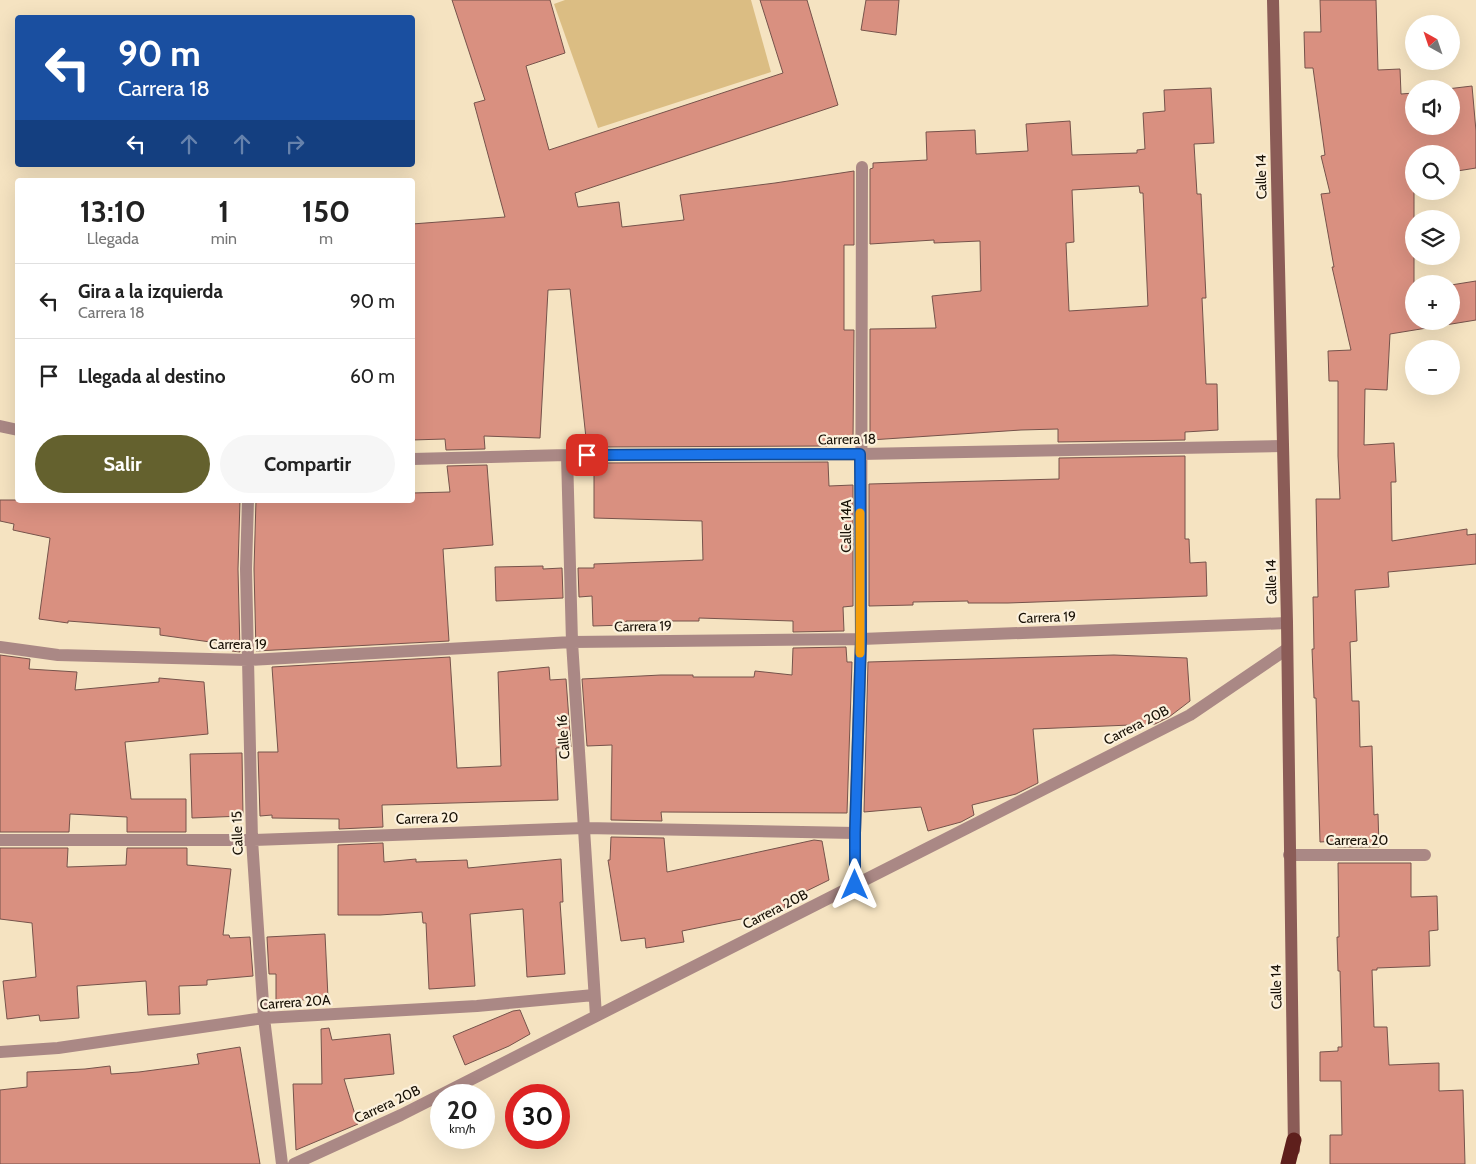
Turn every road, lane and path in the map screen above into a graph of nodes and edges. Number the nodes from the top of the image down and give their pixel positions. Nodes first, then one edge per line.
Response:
1 (1273, 0) edge
2 (862, 167) dead end
3 (0, 426) edge
4 (15, 429) edge
5 (1282, 446) junction
6 (860, 454) junction
7 (567, 455) junction
8 (415, 459) edge
9 (248, 503) edge
10 (1287, 623) junction
11 (861, 639) junction
12 (572, 642) junction
13 (0, 647) edge
14 (1287, 649) junction
15 (248, 660) junction
16 (584, 828) junction
17 (855, 833) junction
18 (0, 840) edge
19 (252, 840) junction
20 (1289, 854) junction
21 (1425, 854) dead end
22 (855, 885) junction
23 (594, 995) junction
24 (596, 1016) junction
25 (264, 1018) junction
26 (0, 1052) edge
27 (1294, 1140) junction
28 (282, 1164) edge
29 (294, 1164) edge
30 (1288, 1164) edge
31 (1294, 1164) edge

1 - 5 street, Calle 14
2 - 6 street, Calle 14A
3 - 4 street
5 - 6 street, Carrera 18
5 - 10 street, Calle 14
6 - 7 street, Carrera 18
6 - 11 street, Calle 14A
7 - 8 street, Carrera 18
7 - 12 street, Calle 16
9 - 15 street, Calle 15
10 - 11 street, Carrera 19
10 - 14 street, Calle 14
11 - 12 street, Carrera 19
11 - 17 street, Calle 14A
12 - 15 street, Carrera 19
12 - 16 street, Calle 16
13 - 15 street, Carrera 19
14 - 20 street, Calle 14
14 - 22 street, Carrera 20B
15 - 19 street, Calle 15
16 - 17 street, Carrera 20
16 - 19 street, Carrera 20
16 - 23 street, Calle 16
17 - 22 street, Calle 14A
18 - 19 street, Carrera 20
19 - 25 street, Calle 15
20 - 21 street, Carrera 20
20 - 27 street, Calle 14
22 - 24 street, Carrera 20B
23 - 24 street, Calle 16
23 - 25 street, Carrera 20A
24 - 29 street, Carrera 20B
25 - 26 street, Carrera 20A
25 - 28 street, Calle 15
27 - 30 highway
27 - 31 street, Calle 14

